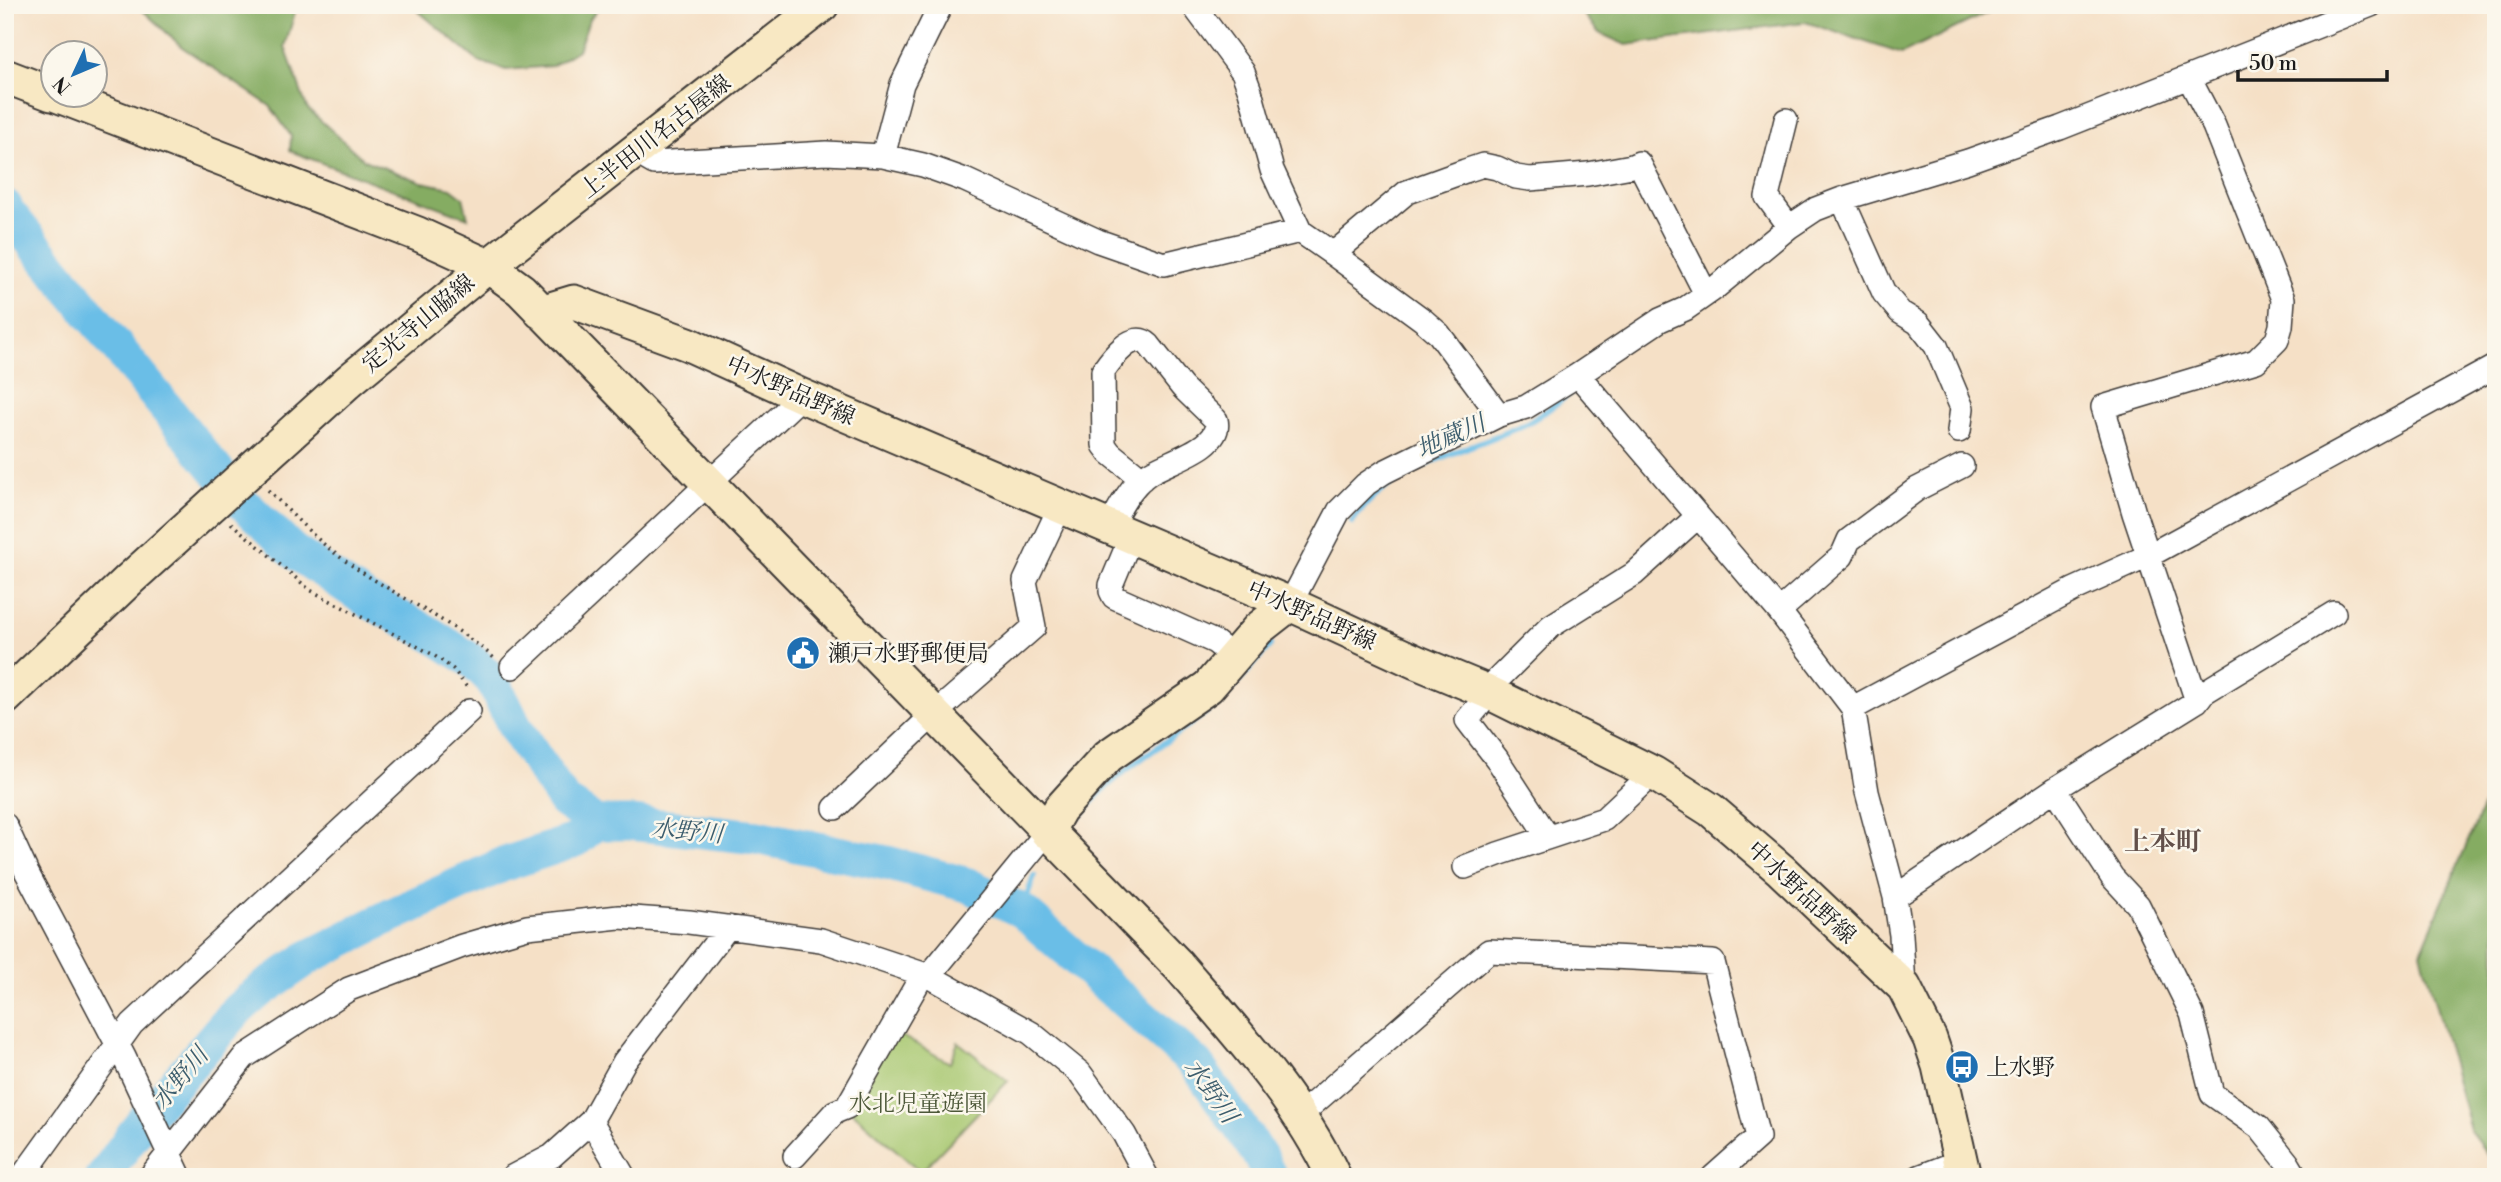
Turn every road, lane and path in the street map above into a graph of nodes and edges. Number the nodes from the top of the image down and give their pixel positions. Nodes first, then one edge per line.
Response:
1 (822, 5) edge
2 (941, 5) edge
3 (1193, 5) edge
4 (2371, 5) edge
5 (5, 76) edge
6 (2189, 78) junction
7 (38, 88) edge
8 (90, 108) edge
9 (1786, 120) dead end
10 (635, 152) junction
11 (883, 156) junction
12 (1842, 199) junction
13 (1789, 227) junction
14 (1300, 231) junction
15 (1334, 254) junction
16 (488, 265) junction
17 (1706, 293) junction
18 (541, 312) junction
19 (2496, 366) edge
20 (1578, 375) junction
21 (802, 396) junction
22 (1499, 415) junction
23 (1959, 430) dead end
24 (1962, 466) dead end
25 (248, 473) junction
26 (1142, 479) junction
27 (708, 483) junction
28 (215, 502) junction
29 (1060, 507) junction
30 (1697, 517) junction
31 (1120, 532) junction
32 (2148, 556) junction
33 (1290, 604) junction
34 (1779, 611) junction
35 (2334, 613) dead end
36 (1234, 657) junction
37 (512, 667) joint
38 (1486, 691) junction
39 (5, 698) edge
40 (2197, 701) junction
41 (1853, 708) junction
42 (469, 711) joint
43 (933, 715) junction
44 (1653, 773) junction
45 (2055, 789) junction
46 (835, 808) dead end
47 (5, 825) edge
48 (1046, 832) junction
49 (1548, 837) junction
50 (1465, 867) dead end
51 (1895, 897) junction
52 (728, 927) junction
53 (931, 970) junction
54 (1903, 987) junction
55 (120, 1051) junction
56 (1299, 1116) junction
57 (591, 1121) junction
58 (167, 1153) junction
59 (795, 1156) dead end
60 (1963, 1169) edge
61 (22, 1177) edge
62 (150, 1177) edge
63 (180, 1177) edge
64 (512, 1177) edge
65 (624, 1177) edge
66 (1147, 1177) edge
67 (1334, 1177) edge
68 (1713, 1177) edge
69 (1919, 1177) edge
70 (2296, 1177) edge

1 - 10 main road, 上半田川名古屋線
2 - 11 street
3 - 14 street
4 - 6 street
5 - 7 main road, 定光寺山脇線
6 - 12 street
6 - 32 street
8 - 16 main road, 定光寺山脇線
9 - 13 street
10 - 11 street
10 - 16 main road, 上半田川名古屋線
11 - 14 street
12 - 13 street
12 - 23 street
13 - 17 street
14 - 15 street
15 - 17 street
15 - 22 street
16 - 18 main road
16 - 25 main road, 定光寺山脇線
17 - 20 street
18 - 21 main road, 中水野品野線
18 - 27 main road
19 - 32 street
20 - 22 street
20 - 30 street
21 - 27 street
21 - 29 main road, 中水野品野線
22 - 33 street
24 - 34 street
25 - 28 main road, 定光寺山脇線
25 - 37 path
26 - 26 street
26 - 31 street
27 - 37 street
27 - 43 main road
28 - 39 main road, 定光寺山脇線
28 - 42 path
29 - 31 main road, 中水野品野線
29 - 43 street
30 - 34 street
30 - 38 street
31 - 33 main road, 中水野品野線
31 - 36 street
32 - 40 street
32 - 41 street
33 - 36 main road
33 - 38 main road, 中水野品野線
34 - 41 street
35 - 40 street
36 - 48 main road
38 - 44 main road, 中水野品野線
38 - 49 street
40 - 45 street
41 - 51 street
42 - 55 street
43 - 46 street
43 - 48 main road
44 - 49 street
44 - 54 main road, 中水野品野線
45 - 51 street
45 - 70 street
47 - 55 street
48 - 53 street
48 - 56 main road
49 - 50 street
51 - 54 street
52 - 53 street
52 - 57 street
52 - 58 street
53 - 59 street
53 - 66 street
54 - 60 main road, 中水野品野線
55 - 58 street
55 - 61 street
56 - 67 main road
56 - 68 street
57 - 64 street
57 - 65 street
58 - 62 street
58 - 63 street
60 - 69 street

